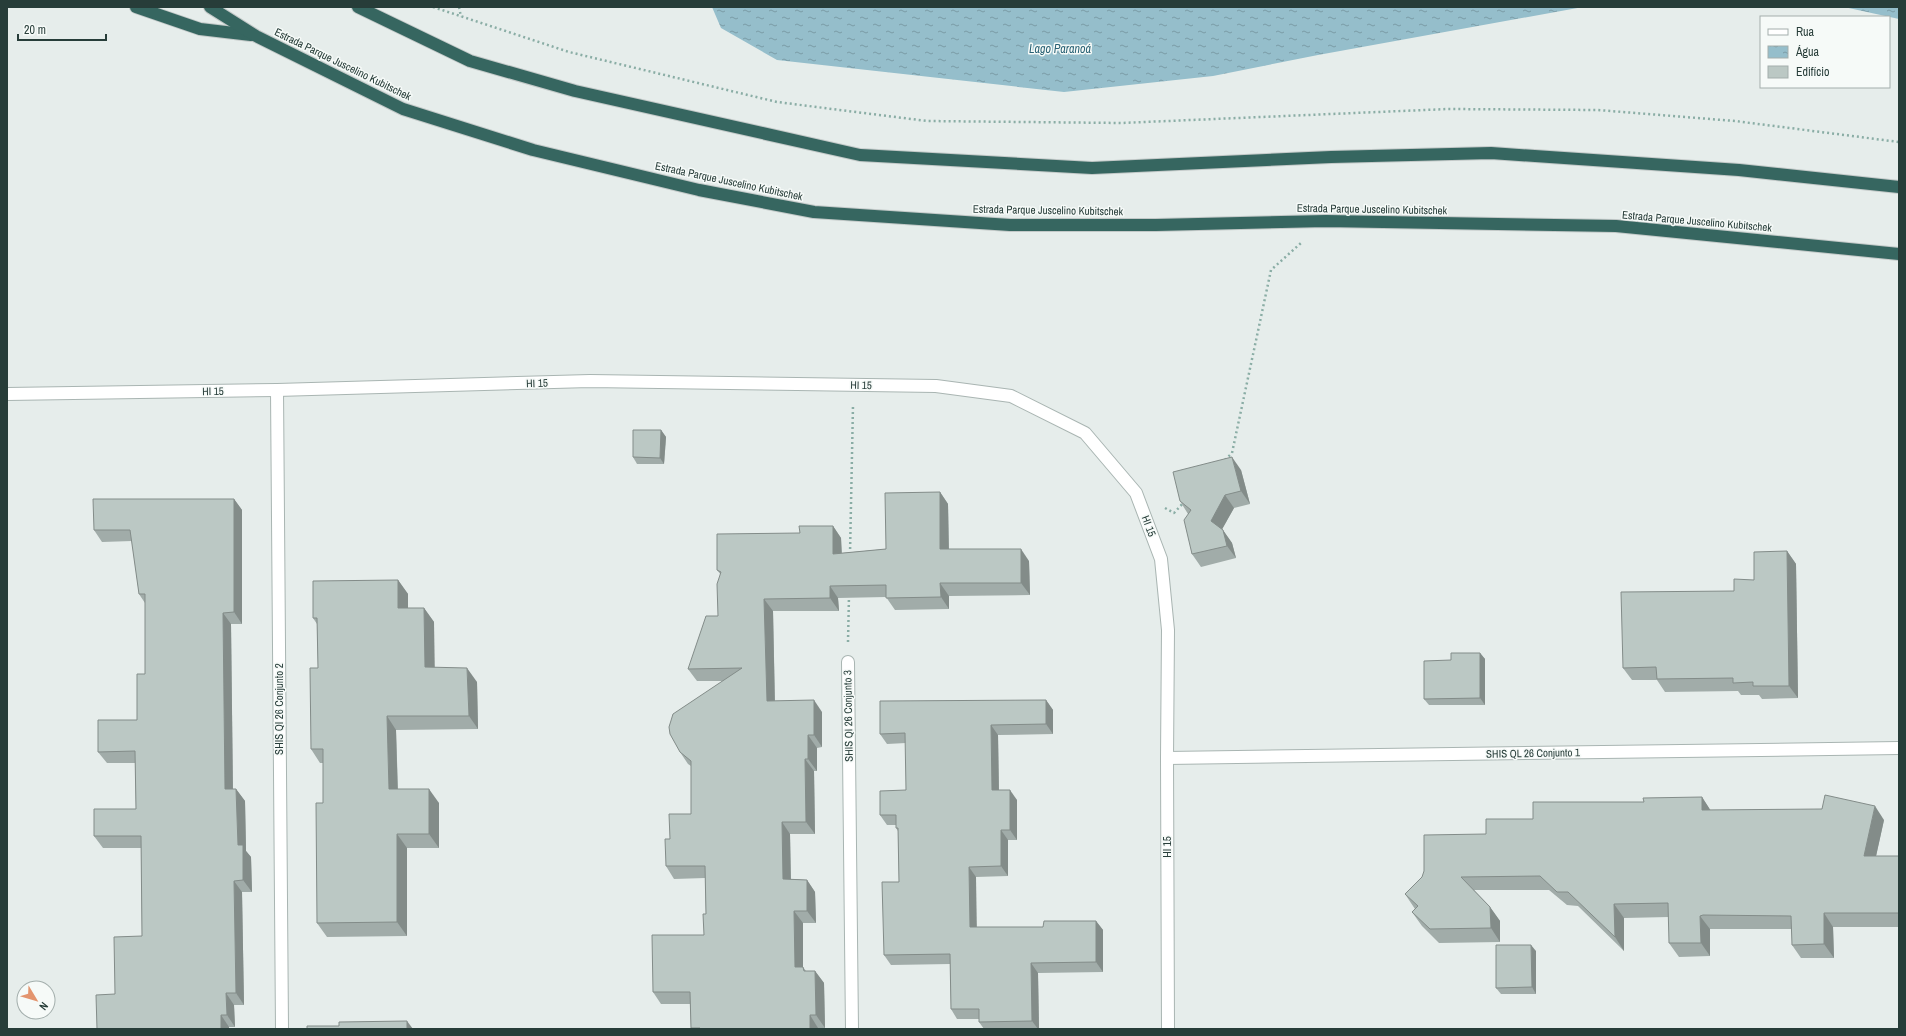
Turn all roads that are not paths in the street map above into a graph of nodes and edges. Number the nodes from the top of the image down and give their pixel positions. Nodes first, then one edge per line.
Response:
1 (136, 7) edge
2 (210, 7) edge
3 (358, 7) edge
4 (256, 36) junction
5 (1899, 187) edge
6 (1899, 254) edge
7 (277, 390) junction
8 (7, 394) edge
9 (848, 662) road end
10 (1899, 748) edge
11 (1166, 758) junction
12 (282, 1029) edge
13 (852, 1029) edge
14 (1168, 1029) edge

1 - 4 highway
2 - 4 highway, Estrada Parque Juscelino Kubitschek
3 - 5 highway
4 - 6 highway, Estrada Parque Juscelino Kubitschek
7 - 8 street, HI 15
7 - 11 street, HI 15
7 - 12 street, SHIS QI 26 Conjunto 2
9 - 13 street, SHIS QI 26 Conjunto 3
10 - 11 street, SHIS QL 26 Conjunto 1
11 - 14 street, HI 15

